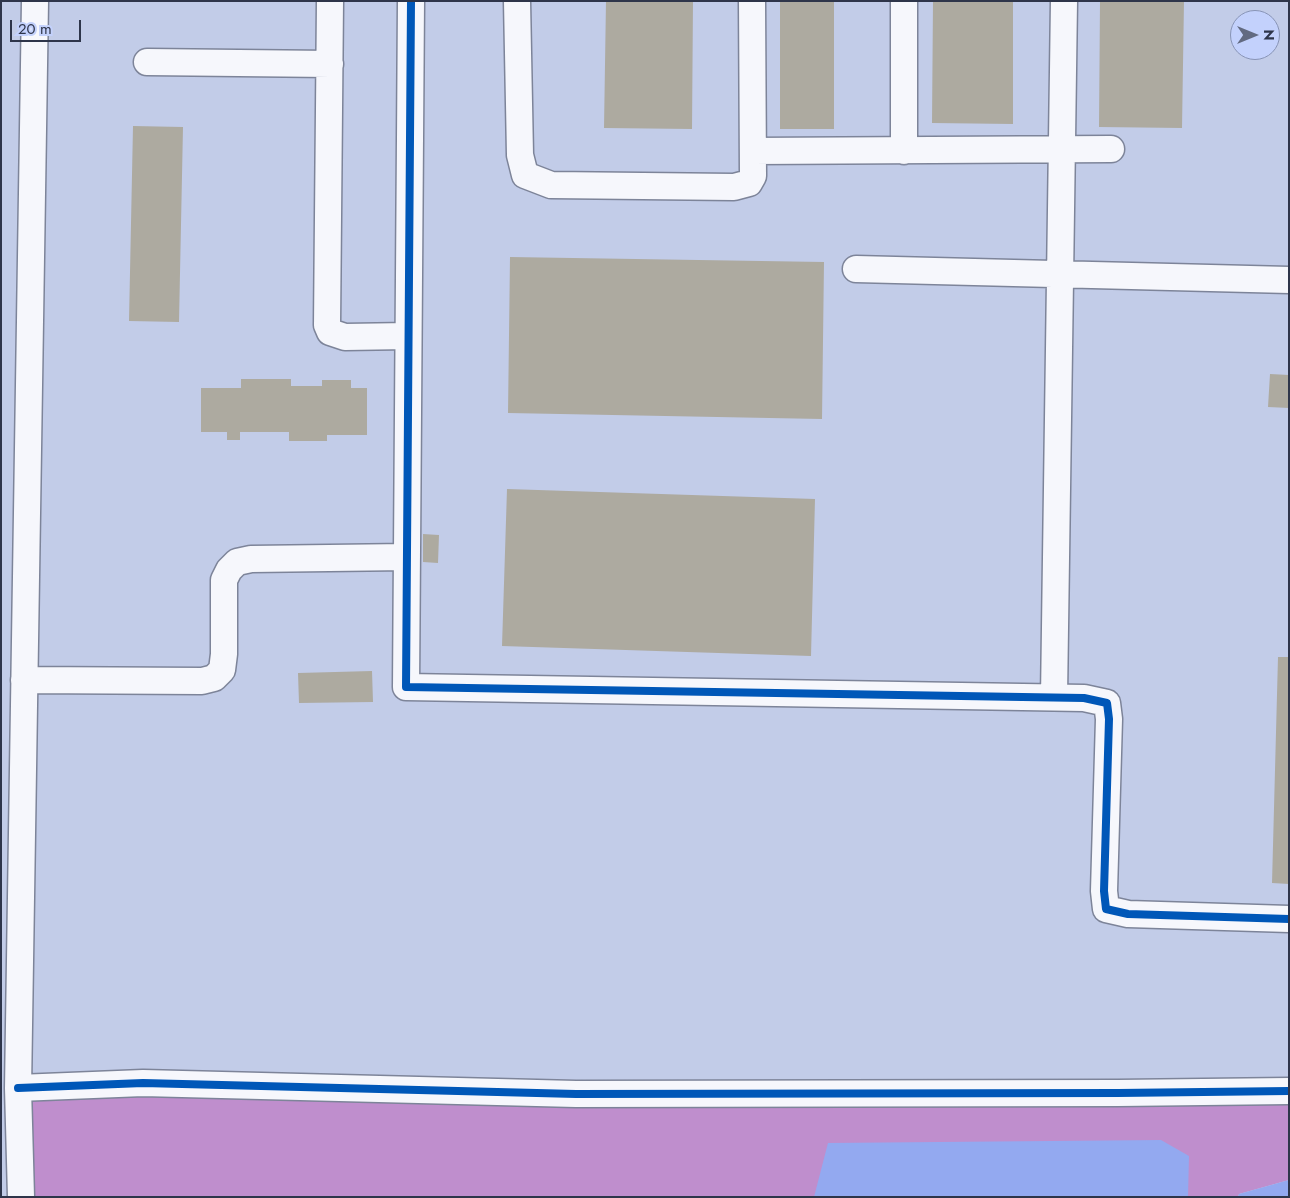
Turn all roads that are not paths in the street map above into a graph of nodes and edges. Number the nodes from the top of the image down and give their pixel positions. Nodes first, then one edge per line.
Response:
1 (34, 1) edge
2 (330, 1) edge
3 (411, 1) edge
4 (517, 1) edge
5 (752, 1) edge
6 (904, 1) edge
7 (1064, 1) edge
8 (147, 62) dead end
9 (330, 64) junction
10 (1111, 149) dead end
11 (904, 150) junction
12 (1062, 150) junction
13 (753, 151) junction
14 (856, 269) dead end
15 (1060, 274) junction
16 (1289, 280) edge
17 (408, 336) junction
18 (407, 558) junction
19 (24, 680) junction
20 (1054, 697) junction
21 (1289, 919) edge
22 (18, 1088) junction
23 (1289, 1091) edge
24 (21, 1197) edge

1 - 19 street
2 - 9 street
3 - 17 street
4 - 13 street
5 - 13 street
6 - 11 street
7 - 12 street
8 - 9 street
9 - 17 street
10 - 12 street
11 - 12 street
11 - 13 street
12 - 15 street
14 - 15 street
15 - 16 street
15 - 20 street
17 - 18 street
18 - 19 street
18 - 20 street
19 - 22 street
20 - 21 street
22 - 23 street
22 - 24 street

